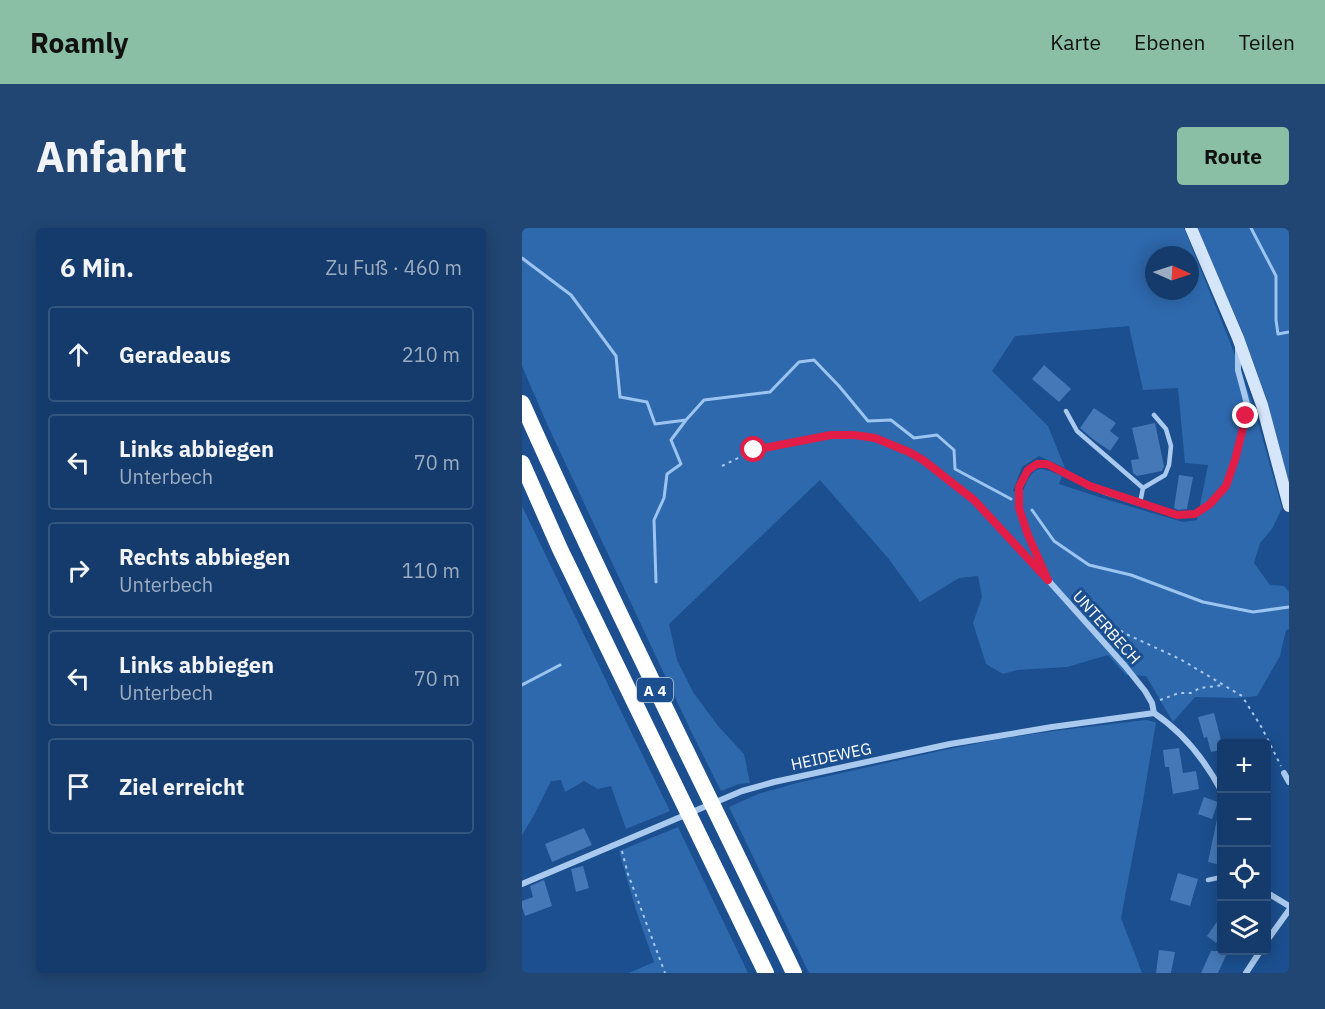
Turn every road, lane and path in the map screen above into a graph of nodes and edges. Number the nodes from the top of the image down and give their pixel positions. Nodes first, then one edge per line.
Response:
1 (1191, 228) edge
2 (1238, 338) junction
3 (522, 403) edge
4 (1066, 411) dead end
5 (1154, 416) dead end
6 (522, 463) edge
7 (722, 466) dead end
8 (1143, 488) junction
9 (1140, 503) junction
10 (1289, 506) edge
11 (1033, 563) dead end
12 (1073, 595) dead end
13 (1224, 685) junction
14 (1152, 703) junction
15 (1154, 713) junction
16 (1284, 773) joint
17 (1289, 782) edge
18 (1217, 784) edge
19 (622, 843) junction
20 (1217, 878) edge
21 (1208, 880) dead end
22 (522, 884) edge
23 (1271, 896) edge
24 (1289, 908) edge
25 (1271, 935) edge
26 (1258, 955) edge
27 (665, 973) edge
28 (766, 973) edge
29 (794, 973) edge
30 (1246, 973) edge

1 - 2 street
2 - 9 street, UNTERBECH
2 - 10 street
3 - 29 highway, A 4
4 - 8 lane
5 - 8 lane
6 - 28 highway, A 4
7 - 11 path
8 - 9 lane
9 - 14 street, UNTERBECH
12 - 13 path
13 - 14 path
13 - 16 path
14 - 15 street, UNTERBECH
15 - 18 street
15 - 19 street, HEIDEWEG
16 - 17 street
19 - 22 street, HEIDEWEG
19 - 27 path
20 - 21 lane
23 - 24 street
24 - 25 street
26 - 30 street

